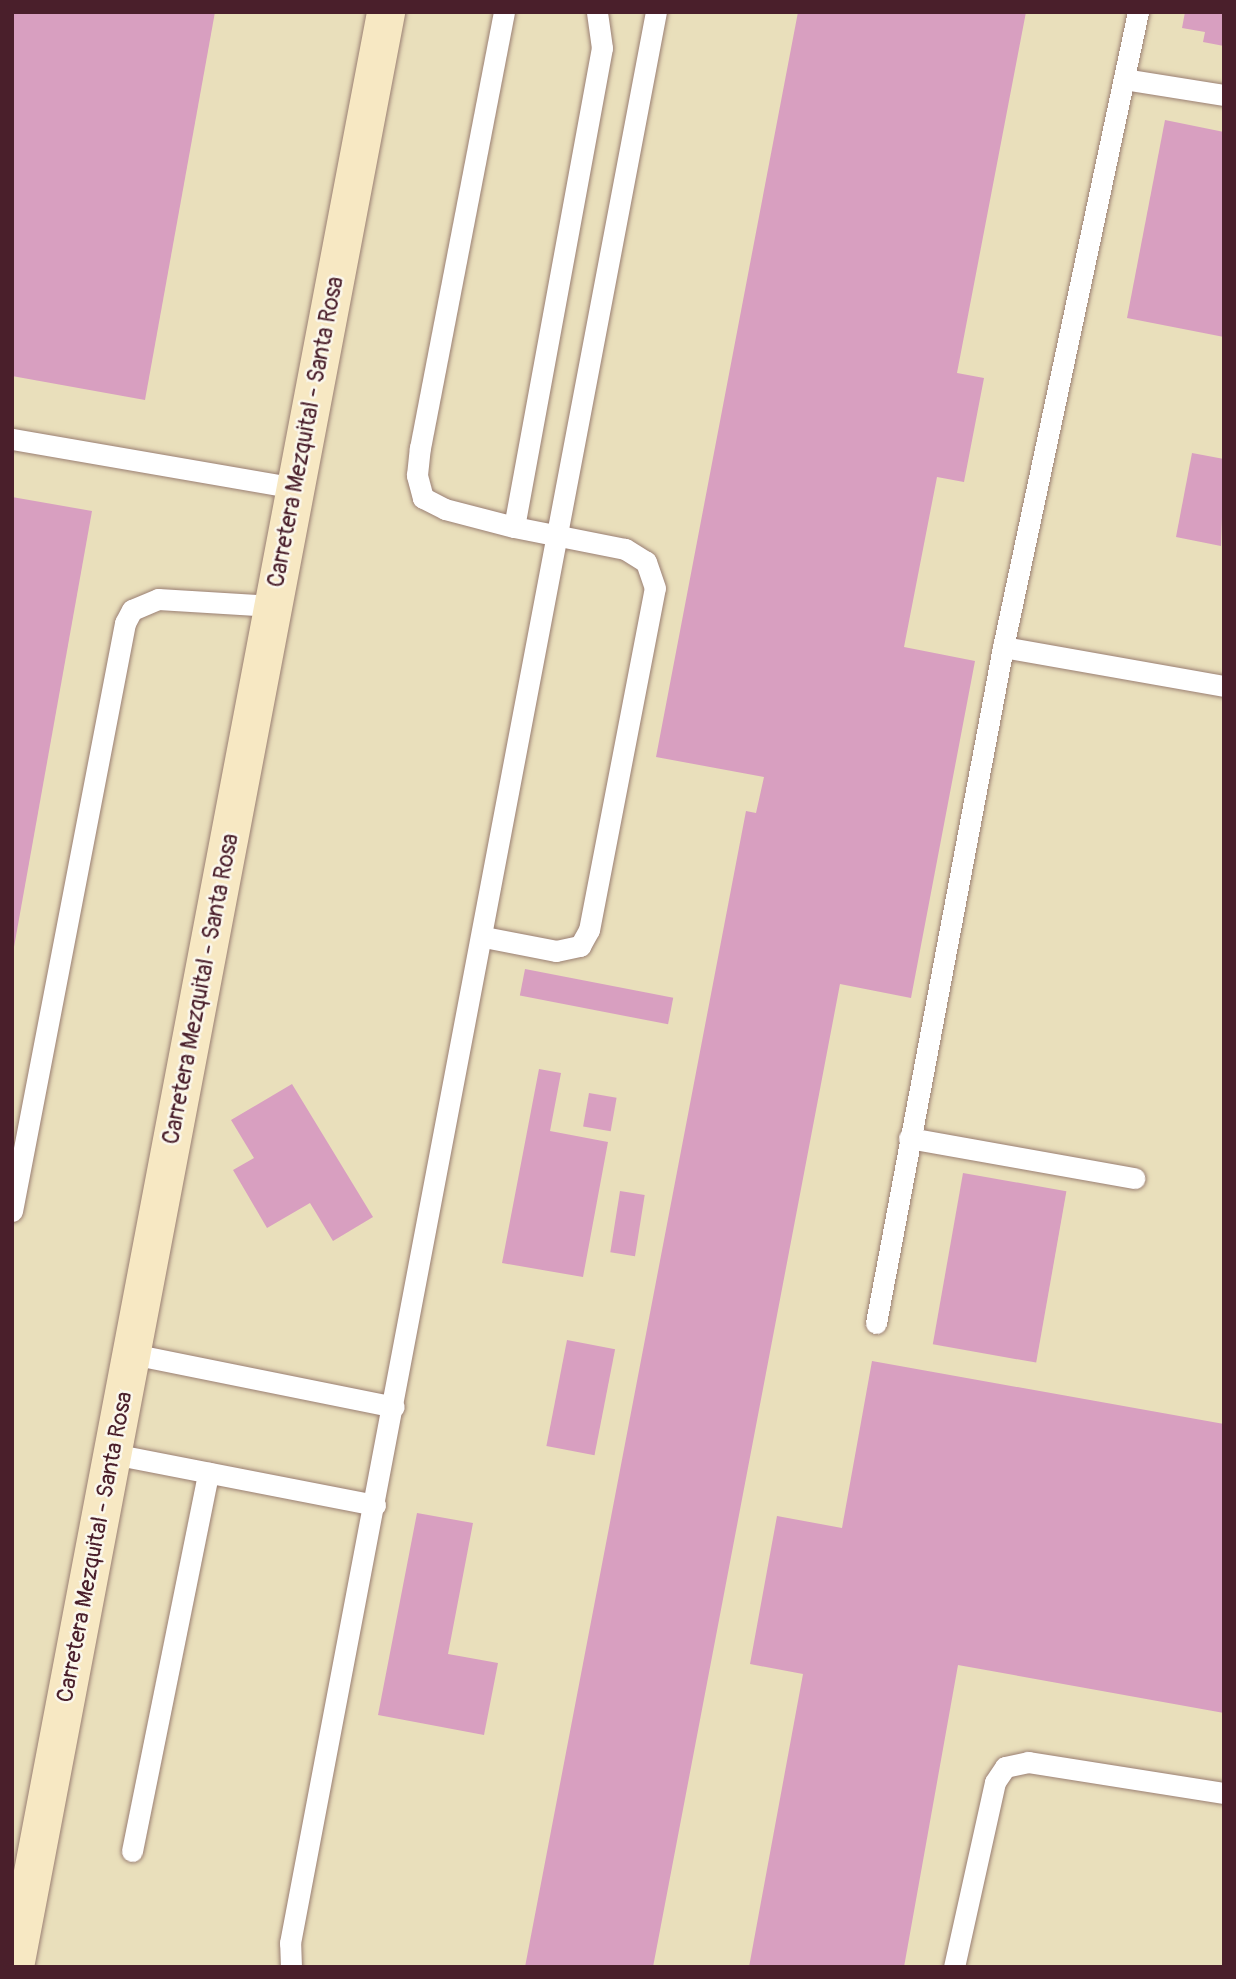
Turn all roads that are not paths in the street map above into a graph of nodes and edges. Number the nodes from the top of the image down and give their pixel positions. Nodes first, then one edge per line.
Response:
1 (386, 12) edge
2 (504, 12) edge
3 (597, 12) edge
4 (656, 12) edge
5 (1138, 12) edge
6 (1124, 79) junction
7 (1224, 96) edge
8 (12, 439) edge
9 (295, 488) junction
10 (513, 527) junction
11 (560, 537) junction
12 (273, 606) junction
13 (1003, 648) junction
14 (1224, 686) edge
15 (484, 937) junction
16 (909, 1138) junction
17 (1134, 1178) dead end
18 (12, 1211) edge
19 (876, 1323) dead end
20 (132, 1354) junction
21 (394, 1407) junction
22 (113, 1454) junction
23 (208, 1473) junction
24 (374, 1505) junction
25 (1224, 1793) edge
26 (132, 1851) dead end
27 (15, 1967) edge
28 (291, 1967) edge
29 (954, 1967) edge

1 - 9 main road, Carretera Mezquital - Santa Rosa
2 - 10 lane
3 - 10 lane
4 - 11 lane
5 - 6 lane
6 - 7 lane
6 - 13 lane
8 - 9 lane
9 - 12 main road, Carretera Mezquital - Santa Rosa
10 - 11 lane
11 - 15 lane
11 - 15 lane
12 - 18 lane
12 - 20 main road, Carretera Mezquital - Santa Rosa
13 - 14 lane
13 - 16 lane
15 - 21 lane
16 - 17 lane
16 - 19 lane
20 - 21 lane
20 - 22 main road, Carretera Mezquital - Santa Rosa
21 - 24 lane
22 - 23 lane
22 - 27 main road, Carretera Mezquital - Santa Rosa
23 - 24 lane
23 - 26 lane
24 - 28 lane
25 - 29 lane

